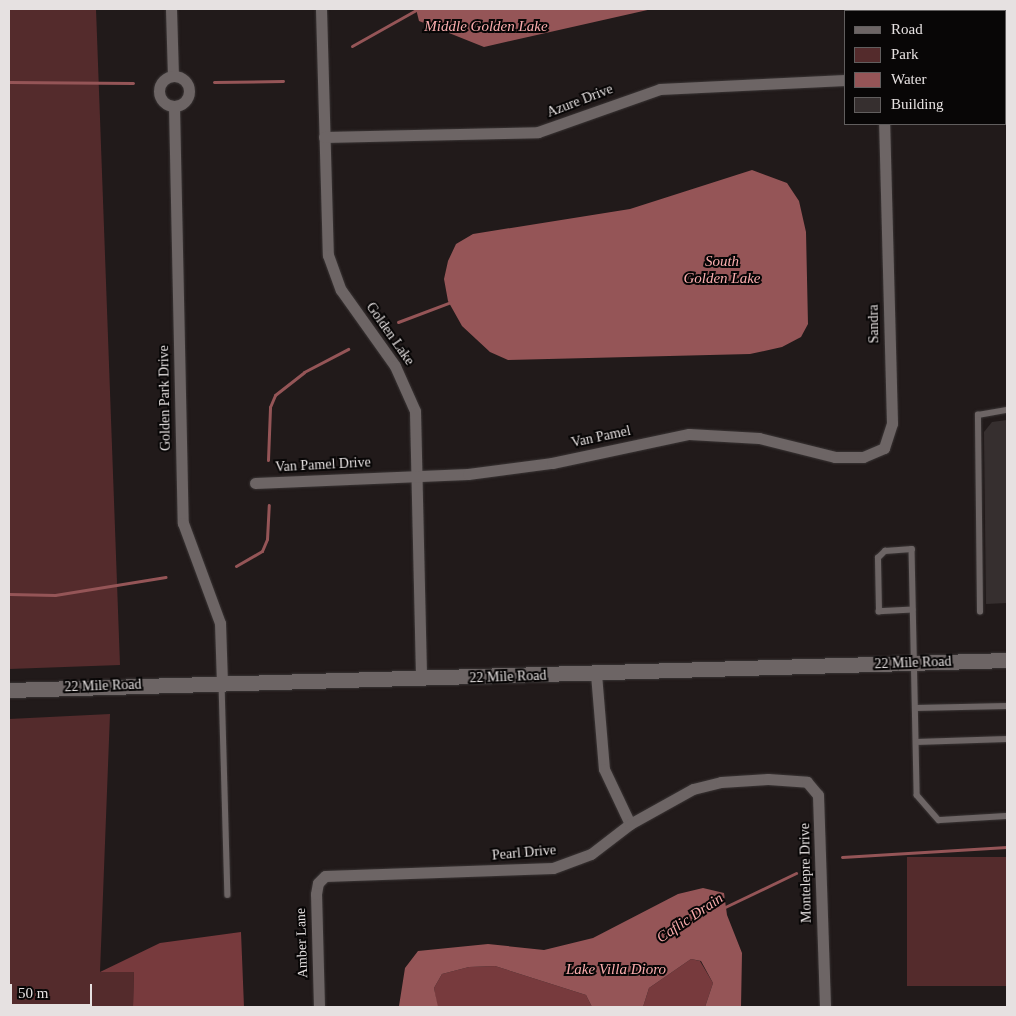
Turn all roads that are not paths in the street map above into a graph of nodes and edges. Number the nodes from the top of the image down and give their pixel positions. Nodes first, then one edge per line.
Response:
1 (171, 9) edge
2 (321, 9) edge
3 (173, 75) junction
4 (844, 80) edge
5 (174, 106) junction
6 (884, 125) edge
7 (324, 137) junction
8 (1007, 410) edge
9 (813, 452) joint
10 (420, 476) junction
11 (393, 477) joint
12 (255, 483) dead end
13 (913, 610) junction
14 (980, 612) dead end
15 (1007, 660) edge
16 (914, 663) junction
17 (596, 674) junction
18 (421, 679) junction
19 (222, 682) junction
20 (9, 690) edge
21 (1007, 706) edge
22 (915, 708) junction
23 (1007, 739) edge
24 (916, 742) junction
25 (768, 779) joint
26 (1007, 816) edge
27 (630, 824) junction
28 (320, 879) joint
29 (228, 895) dead end
30 (319, 1007) edge
31 (825, 1007) edge

1 - 3 street
2 - 7 street, Golden Lake
3 - 5 street
3 - 5 street
4 - 7 street, Azure Drive
5 - 19 street, Golden Park Drive
6 - 9 street, Sandra
7 - 10 street, Golden Lake
8 - 14 lane
9 - 10 street, Van Pamel
10 - 11 street, Van Pamel
10 - 18 street, Golden Lake
11 - 12 street, Van Pamel Drive
13 - 13 lane
13 - 16 lane
15 - 16 street, 22 Mile Road
16 - 17 street, 22 Mile Road
16 - 22 lane
17 - 18 street, 22 Mile Road
17 - 27 street
18 - 19 street, 22 Mile Road
19 - 20 street, 22 Mile Road
19 - 29 lane
21 - 22 lane
22 - 24 lane
23 - 24 lane
24 - 26 lane
25 - 27 street, Pearl Drive
25 - 31 street, Montelepre Drive
27 - 28 street, Pearl Drive
28 - 30 street, Amber Lane

